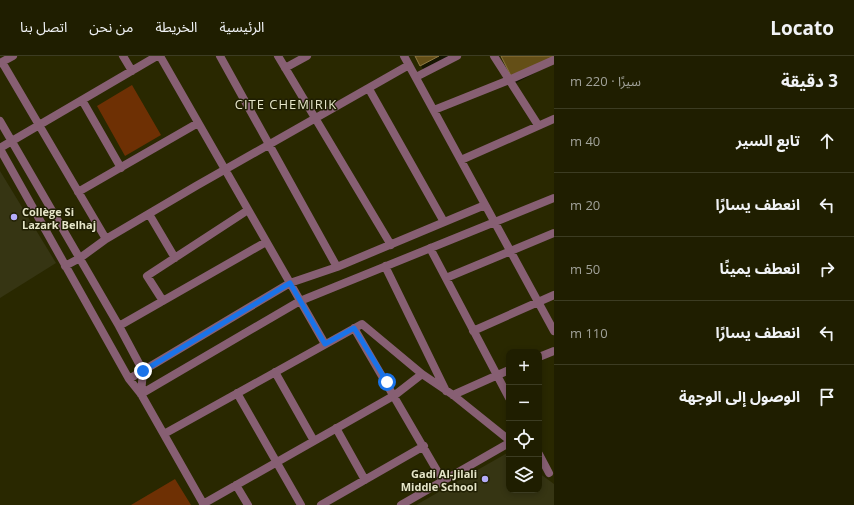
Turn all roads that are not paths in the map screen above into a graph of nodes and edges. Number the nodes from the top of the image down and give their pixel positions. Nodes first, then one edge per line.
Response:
1 (13, 56) edge
2 (123, 56) edge
3 (157, 56) edge
4 (160, 56) edge
5 (220, 56) edge
6 (278, 56) edge
7 (307, 56) edge
8 (404, 56) edge
9 (457, 56) edge
10 (494, 56) edge
11 (554, 60) edge
12 (1, 62) edge
13 (409, 65) junction
14 (285, 68) junction
15 (132, 71) junction
16 (416, 77) junction
17 (509, 80) junction
18 (368, 89) junction
19 (82, 100) junction
20 (434, 110) junction
21 (315, 118) junction
22 (554, 119) edge
23 (0, 121) edge
24 (198, 123) junction
25 (39, 125) junction
26 (538, 125) junction
27 (12, 141) junction
28 (269, 144) junction
29 (0, 149) edge
30 (461, 160) junction
31 (121, 168) junction
32 (225, 170) junction
33 (78, 192) junction
34 (554, 198) edge
35 (485, 205) junction
36 (248, 210) junction
37 (149, 214) junction
38 (444, 222) junction
39 (495, 222) junction
40 (554, 233) edge
41 (106, 239) junction
42 (266, 242) junction
43 (391, 245) junction
44 (430, 248) junction
45 (510, 250) junction
46 (80, 258) junction
47 (175, 258) junction
48 (65, 266) junction
49 (385, 266) junction
50 (337, 267) junction
51 (446, 278) junction
52 (290, 283) junction
53 (554, 295) edge
54 (163, 301) junction
55 (300, 301) junction
56 (538, 301) junction
57 (119, 326) junction
58 (354, 328) junction
59 (473, 330) junction
60 (554, 331) edge
61 (325, 344) junction
62 (554, 351) edge
63 (542, 356) edge
64 (143, 371) junction
65 (506, 371) edge
66 (275, 372) junction
67 (422, 374) junction
68 (497, 375) junction
69 (129, 379) junction
70 (506, 392) edge
71 (237, 393) junction
72 (449, 393) junction
73 (141, 394) junction
74 (395, 395) junction
75 (336, 428) junction
76 (164, 434) junction
77 (506, 438) edge
78 (314, 441) junction
79 (506, 445) edge
80 (424, 446) junction
81 (541, 457) edge
82 (277, 462) junction
83 (542, 468) edge
84 (551, 475) edge
85 (366, 480) junction
86 (443, 481) junction
87 (236, 485) junction
88 (203, 505) edge
89 (248, 505) edge
90 (301, 505) edge
91 (321, 505) edge
92 (401, 505) edge

1 - 12 street
2 - 15 street
3 - 15 street
4 - 24 street
5 - 28 street
6 - 14 street
7 - 14 street
8 - 13 street
9 - 16 street
10 - 17 street
11 - 17 street
12 - 25 street
13 - 16 street
13 - 18 street
14 - 21 street
15 - 19 street
16 - 20 street
17 - 20 street
17 - 26 street
18 - 21 street
18 - 38 street
19 - 25 street
19 - 31 street
20 - 30 street
21 - 28 street
21 - 43 street
22 - 26 street
23 - 27 street
24 - 31 street
24 - 32 street
25 - 27 street
25 - 33 street
26 - 30 street
27 - 29 street
27 - 46 street
28 - 32 street
28 - 50 street
29 - 48 street
30 - 35 street
31 - 33 street
32 - 36 street
32 - 37 street
33 - 41 street
34 - 39 street
35 - 38 street
35 - 39 street
36 - 42 street
36 - 47 street
37 - 41 street
37 - 47 street
38 - 43 street
39 - 44 street
39 - 45 street
40 - 45 street
41 - 46 street
42 - 52 street
42 - 54 street
43 - 50 street
44 - 49 street
44 - 51 street
45 - 51 street
45 - 56 street
46 - 48 street
46 - 57 street
47 - 54 street
48 - 69 street
49 - 55 street
49 - 72 street
50 - 52 street
51 - 59 street
52 - 55 street
52 - 64 street
53 - 56 street
54 - 57 street
55 - 61 street
55 - 73 street
56 - 59 street
56 - 60 street
57 - 64 street
58 - 61 street
58 - 67 street
58 - 74 street
59 - 68 street
61 - 66 street
62 - 63 street
64 - 69 street
64 - 73 street
65 - 68 street
66 - 71 street
66 - 78 street
67 - 72 street
67 - 74 street
68 - 70 street
68 - 72 street
69 - 73 street
71 - 76 street
71 - 82 street
72 - 77 street
73 - 76 street
74 - 75 street
74 - 80 street
75 - 78 street
75 - 85 street
76 - 88 street
78 - 82 street
79 - 86 street
80 - 85 street
80 - 86 street
81 - 84 street
82 - 87 street
82 - 90 street
83 - 84 street
85 - 91 street
86 - 92 street
87 - 88 street
87 - 89 street

